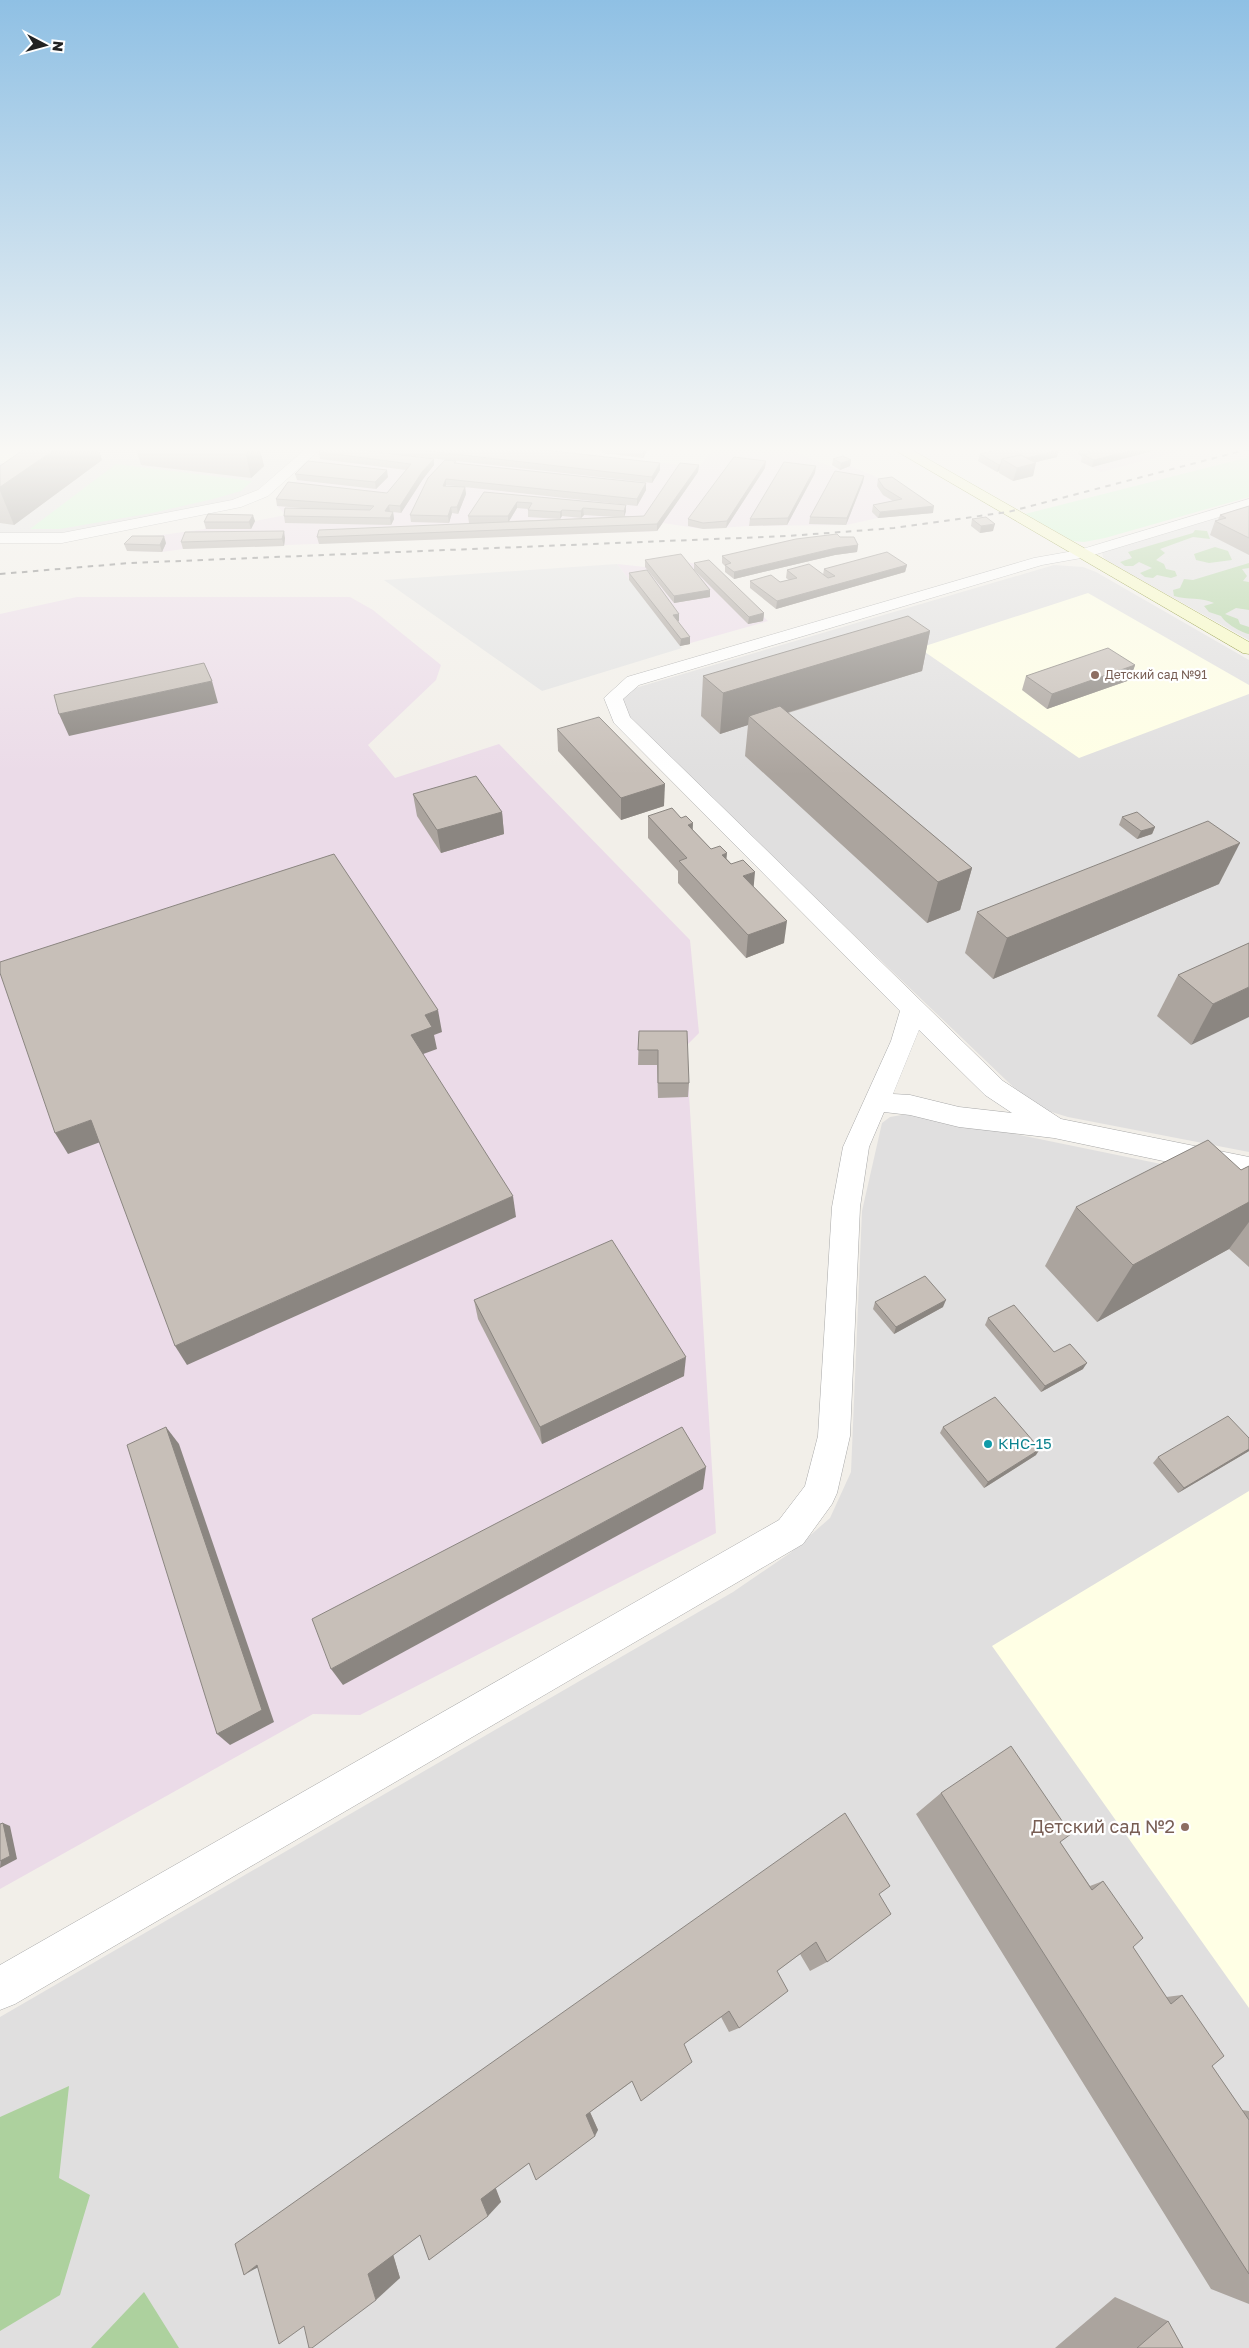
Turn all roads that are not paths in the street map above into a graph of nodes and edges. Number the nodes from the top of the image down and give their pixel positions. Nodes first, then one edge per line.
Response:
1 (1072, 556) edge
2 (1084, 556) edge
3 (1249, 649) edge
4 (912, 1010) junction
5 (955, 1051) junction
6 (982, 1077) junction
7 (886, 1079) junction
8 (966, 1117) junction
9 (1054, 1128) junction
10 (1249, 1168) edge
11 (0, 1989) edge

1 - 4 street
2 - 3 main road
4 - 5 street
4 - 7 street
5 - 6 street
5 - 7 street
6 - 8 street
6 - 9 street
7 - 8 street
7 - 11 street
8 - 9 street
9 - 10 street

